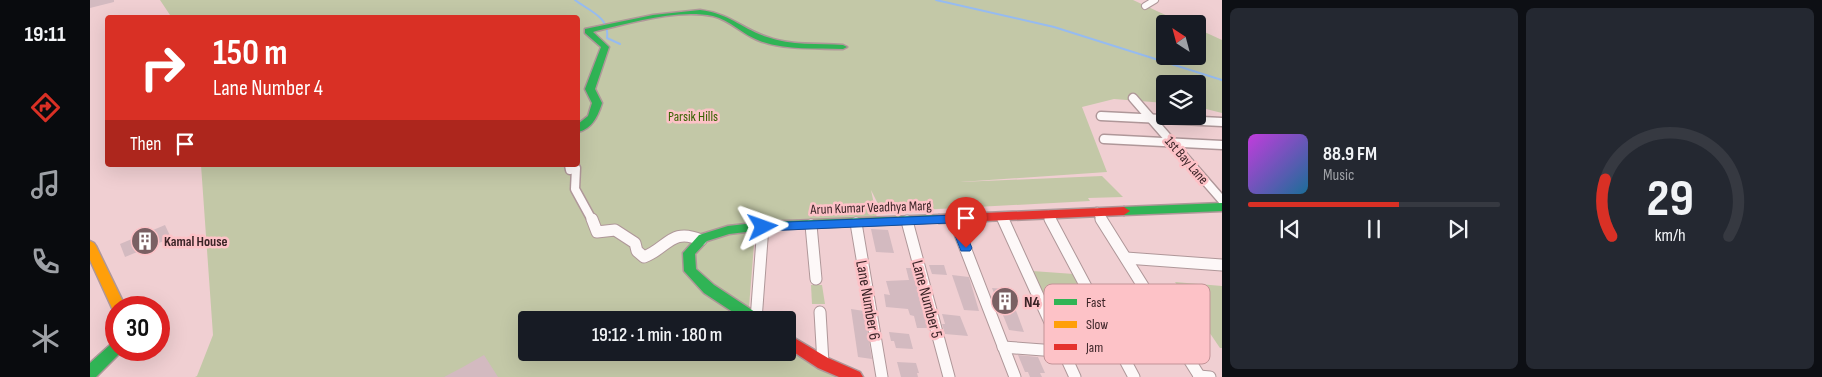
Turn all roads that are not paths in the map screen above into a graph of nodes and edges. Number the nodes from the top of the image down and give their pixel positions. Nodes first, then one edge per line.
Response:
1 (1154, 0) edge
2 (1145, 6) dead end
3 (843, 47) dead end
4 (1133, 98) dead end
5 (1101, 116) dead end
6 (1151, 119) junction
7 (1222, 122) edge
8 (580, 127) edge
9 (1104, 139) dead end
10 (1172, 143) junction
11 (1222, 145) edge
12 (569, 167) edge
13 (1222, 200) edge
14 (1222, 206) edge
15 (1097, 212) junction
16 (1048, 214) junction
17 (1002, 217) junction
18 (954, 219) junction
19 (906, 221) junction
20 (856, 223) junction
21 (812, 225) junction
22 (763, 226) junction
23 (701, 240) junction
24 (90, 246) edge
25 (1126, 258) junction
26 (1222, 265) edge
27 (816, 279) dead end
28 (1085, 284) edge
29 (1143, 284) edge
30 (113, 296) edge
31 (1044, 308) edge
32 (742, 311) edge
33 (757, 311) edge
34 (820, 312) dead end
35 (796, 345) edge
36 (1003, 347) junction
37 (1044, 350) edge
38 (105, 360) edge
39 (823, 363) junction
40 (101, 364) junction
41 (1069, 364) edge
42 (1128, 364) edge
43 (1195, 364) edge
44 (90, 373) edge
45 (94, 377) edge
46 (855, 377) edge
47 (882, 377) edge
48 (949, 377) edge
49 (1015, 377) edge
50 (1075, 377) edge
51 (1134, 377) edge
52 (1203, 377) edge

1 - 2 street
3 - 8 street
4 - 6 street, 1st Bay Lane
5 - 6 street
6 - 7 street
6 - 10 street, 1st Bay Lane
9 - 10 street
10 - 11 street
10 - 13 street, 1st Bay Lane
12 - 23 street
14 - 15 street, Arun Kumar Veadhya Marg
15 - 16 street, Arun Kumar Veadhya Marg
15 - 25 street
16 - 17 street, Arun Kumar Veadhya Marg
16 - 28 street
17 - 18 street, Arun Kumar Veadhya Marg
17 - 31 street
18 - 19 street, Arun Kumar Veadhya Marg
18 - 36 street
19 - 20 street, Arun Kumar Veadhya Marg
19 - 48 street, Lane Number 5
20 - 21 street, Arun Kumar Veadhya Marg
20 - 47 street, Lane Number 6
21 - 22 street, Arun Kumar Veadhya Marg
21 - 27 street
22 - 23 street, Arun Kumar Veadhya Marg
22 - 33 street
23 - 32 street
24 - 30 street
25 - 26 street
25 - 29 street
34 - 39 street
35 - 39 street
36 - 37 street
36 - 49 street
38 - 40 street
39 - 46 street
40 - 44 street
40 - 45 street
41 - 50 street
42 - 51 street
43 - 52 street

